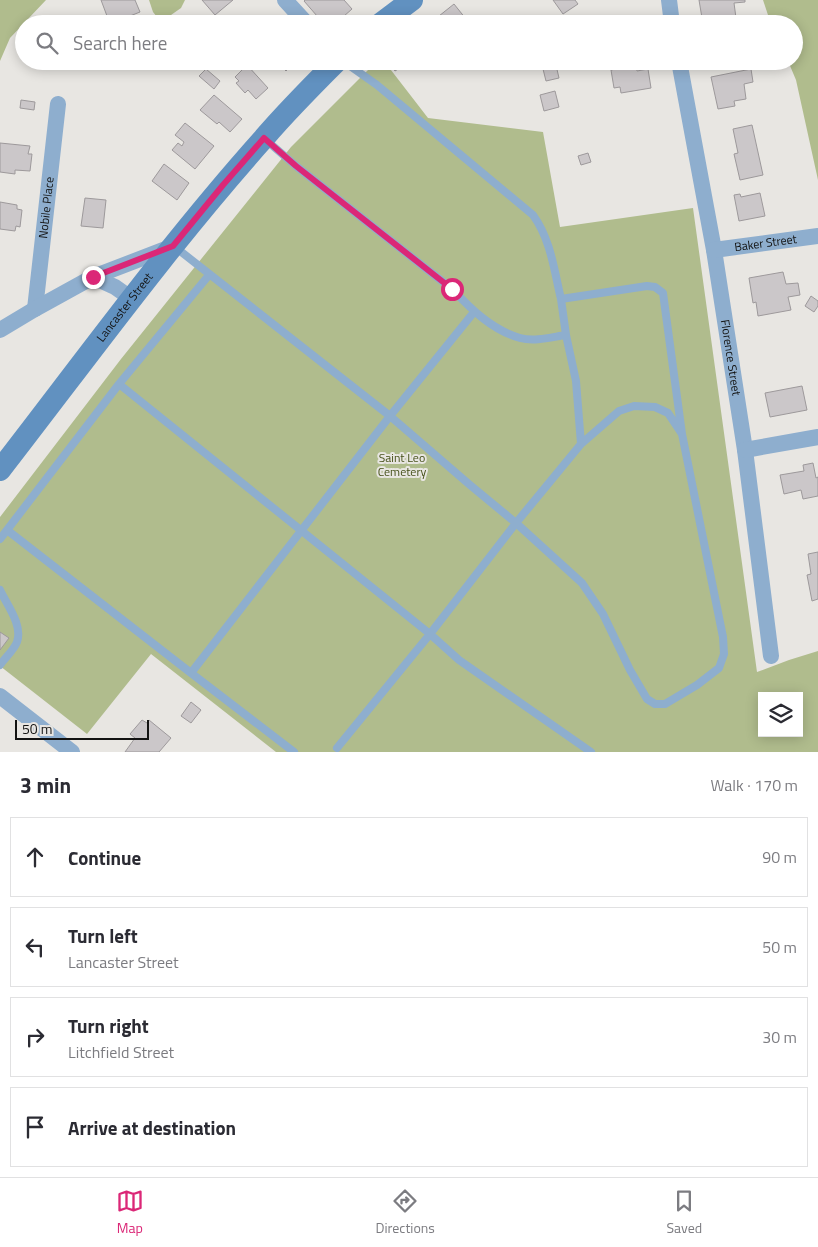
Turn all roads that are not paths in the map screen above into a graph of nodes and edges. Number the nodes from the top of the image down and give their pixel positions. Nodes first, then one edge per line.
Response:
1 (285, 0) edge
2 (412, 0) edge
3 (669, 0) edge
4 (299, 15) edge
5 (392, 15) edge
6 (671, 15) edge
7 (328, 70) edge
8 (356, 70) edge
9 (681, 70) edge
10 (58, 104) dead end
11 (264, 138) junction
12 (818, 236) edge
13 (173, 246) junction
14 (714, 250) junction
15 (209, 275) junction
16 (93, 277) junction
17 (132, 299) junction
18 (561, 299) junction
19 (35, 309) junction
20 (474, 312) junction
21 (0, 330) edge
22 (566, 336) junction
23 (119, 384) junction
24 (390, 416) junction
25 (682, 434) junction
26 (818, 437) edge
27 (581, 444) junction
28 (745, 450) junction
29 (0, 470) edge
30 (516, 523) junction
31 (7, 530) junction
32 (302, 530) junction
33 (0, 539) edge
34 (0, 590) edge
35 (430, 634) junction
36 (771, 656) dead end
37 (0, 665) edge
38 (191, 673) junction
39 (0, 696) edge
40 (336, 751) edge
41 (72, 752) edge
42 (294, 752) edge
43 (591, 752) edge

1 - 4 street
2 - 5 main road
3 - 6 street
7 - 11 main road, Lancaster Street
8 - 18 lane
9 - 14 street, Florence Street
10 - 19 street, Nobile Place
11 - 13 main road, Lancaster Street
11 - 20 lane
12 - 14 street, Baker Street
13 - 15 lane
13 - 16 street
13 - 17 main road, Lancaster Street
14 - 28 street, Florence Street
15 - 23 lane
15 - 24 lane
16 - 17 street
16 - 19 street
17 - 29 main road, Lancaster Street
18 - 22 lane
18 - 25 lane
19 - 21 street
20 - 22 lane
20 - 24 lane
22 - 27 lane
23 - 31 lane
23 - 32 lane
24 - 30 lane
24 - 32 lane
25 - 27 lane
25 - 30 lane
26 - 28 street
27 - 30 lane
28 - 36 street, Florence Street
30 - 35 lane
31 - 33 lane
31 - 38 lane
32 - 35 lane
32 - 38 lane
34 - 37 lane
35 - 40 lane
35 - 43 lane
38 - 42 lane
39 - 41 street

